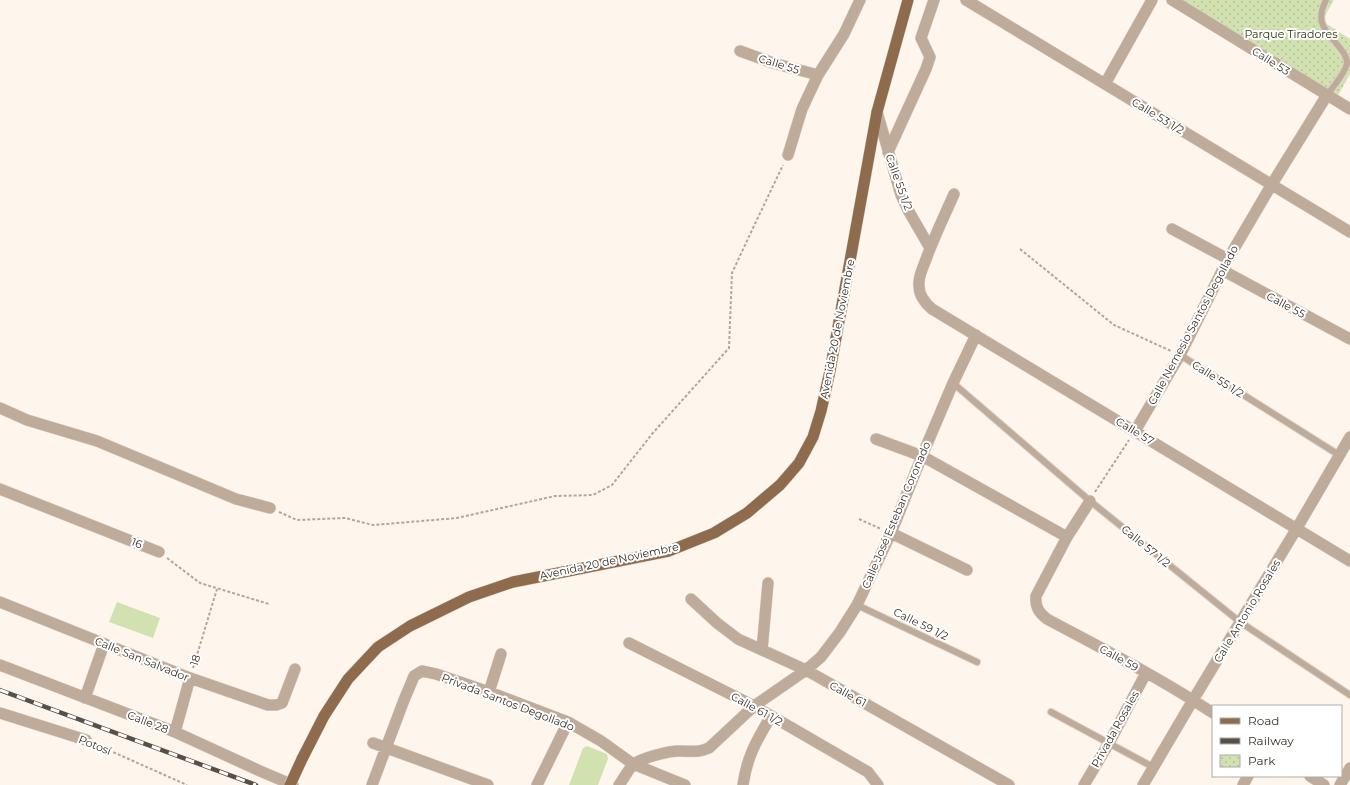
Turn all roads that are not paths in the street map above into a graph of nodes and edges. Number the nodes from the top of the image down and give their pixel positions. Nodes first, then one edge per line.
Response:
1 (860, 0) edge
2 (908, 0) edge
3 (934, 0) edge
4 (966, 0) edge
5 (1152, 0) edge
6 (1172, 0) edge
7 (1326, 0) edge
8 (740, 51) dead end
9 (818, 75) junction
10 (1105, 84) junction
11 (1328, 95) junction
12 (1350, 109) edge
13 (877, 112) junction
14 (888, 152) junction
15 (788, 155) road end
16 (1272, 184) junction
17 (954, 194) dead end
18 (1172, 229) dead end
19 (1350, 232) edge
20 (930, 248) junction
21 (1228, 259) junction
22 (1222, 270) junction
23 (976, 335) junction
24 (1350, 339) edge
25 (1180, 354) junction
26 (953, 383) junction
27 (0, 408) edge
28 (1135, 431) junction
29 (1350, 436) edge
30 (876, 440) dead end
31 (1339, 455) junction
32 (922, 456) junction
33 (0, 489) edge
34 (1090, 501) junction
35 (270, 508) road end
36 (1297, 528) junction
37 (891, 533) junction
38 (1067, 537) junction
39 (159, 552) road end
40 (1350, 561) edge
41 (967, 570) dead end
42 (768, 583) dead end
43 (691, 599) dead end
44 (0, 602) edge
45 (857, 605) junction
46 (1240, 622) junction
47 (629, 643) dead end
48 (104, 644) junction
49 (762, 650) junction
50 (500, 654) dead end
51 (977, 662) dead end
52 (0, 665) edge
53 (295, 669) dead end
54 (806, 670) junction
55 (1146, 673) junction
56 (190, 678) junction
57 (490, 692) junction
58 (1350, 695) edge
59 (85, 698) junction
60 (1193, 700) junction
61 (754, 706) junction
62 (1051, 712) dead end
63 (0, 713) edge
64 (1212, 713) edge
65 (771, 716) junction
66 (568, 722) junction
67 (175, 732) junction
68 (86, 740) road end
69 (373, 743) dead end
70 (1109, 743) junction
71 (386, 747) junction
72 (633, 764) junction
73 (1153, 767) junction
74 (1350, 768) edge
75 (1312, 777) edge
76 (292, 785) edge
77 (372, 785) edge
78 (488, 785) edge
79 (537, 785) edge
80 (619, 785) edge
81 (685, 785) edge
82 (743, 785) edge
83 (878, 785) edge
84 (1009, 785) edge
85 (1084, 785) edge
86 (1143, 785) edge
87 (1324, 785) edge
88 (1340, 785) edge

1 - 9 street
2 - 13 main road, Avenida 20 de Noviembre
3 - 14 street
4 - 10 street, Calle 53 1/2
5 - 10 street
6 - 11 street, Calle 53
7 - 11 lane
8 - 9 street, Calle 55
9 - 15 street
10 - 16 street, Calle 53 1/2
11 - 12 street, Calle 53
11 - 16 street, Calle Nemesio Santos Degollado
13 - 14 street, Calle 55 1/2
13 - 76 main road, Avenida 20 de Noviembre, bridge
14 - 20 street, Calle 55 1/2
16 - 19 street, Calle 53 1/2
16 - 21 street, Calle Nemesio Santos Degollado
17 - 20 street
18 - 21 street
20 - 23 street, Calle 57
21 - 22 street, Calle Nemesio Santos Degollado
22 - 24 street, Calle 55
22 - 25 street, Calle Nemesio Santos Degollado
23 - 26 street, Calle José Esteban Coronado
23 - 28 street, Calle 57
25 - 28 street, Calle Nemesio Santos Degollado
25 - 31 lane, Calle 55 1/2
26 - 32 street, Calle José Esteban Coronado
26 - 34 lane, Calle 57 1/2
27 - 35 street
28 - 36 street, Calle 57
29 - 31 street, Calle Antonio Rosales
30 - 32 street
31 - 36 street, Calle Antonio Rosales
32 - 37 street, Calle José Esteban Coronado
32 - 38 street
33 - 39 street, 16
34 - 38 street
34 - 46 lane, Calle 57 1/2
36 - 40 street, Calle 57
36 - 46 street, Calle Antonio Rosales
37 - 41 street
37 - 45 street, Calle José Esteban Coronado
38 - 55 street, Calle 59
42 - 49 street
43 - 49 street, Calle 61
44 - 48 street, Calle San Salvador
45 - 51 lane, Calle 59 1/2
45 - 54 street, Calle José Esteban Coronado
46 - 58 lane, Calle 57 1/2
46 - 60 street, Calle Antonio Rosales
47 - 61 street, Calle 61 1/2
48 - 56 street, Calle San Salvador
48 - 59 street
49 - 54 street, Calle 61
50 - 57 street
52 - 59 street, Calle 28
53 - 56 street, Calle San Salvador
54 - 61 street, Calle José Esteban Coronado
54 - 84 street, Calle 61
55 - 60 street, Calle 59
55 - 70 street, Privada Rosales
56 - 67 street, 18
57 - 66 street, Privada Santos Degollado
57 - 71 street, Privada Santos Degollado
59 - 67 street, Calle 28
60 - 64 street, Calle 59
60 - 73 street, Calle Antonio Rosales
61 - 65 street, Calle 61 1/2
61 - 72 street, Calle José Esteban Coronado
62 - 70 lane
63 - 68 street, Potosí
65 - 82 street
65 - 83 street, Calle 61 1/2
66 - 72 street, Privada Santos Degollado
66 - 79 street
67 - 76 street, Calle 28
69 - 71 street
70 - 73 lane
70 - 85 street, Privada Rosales
71 - 77 street
71 - 78 street
72 - 80 street
72 - 81 street, Privada Santos Degollado
73 - 86 street, Calle Antonio Rosales
74 - 88 street
75 - 87 street

